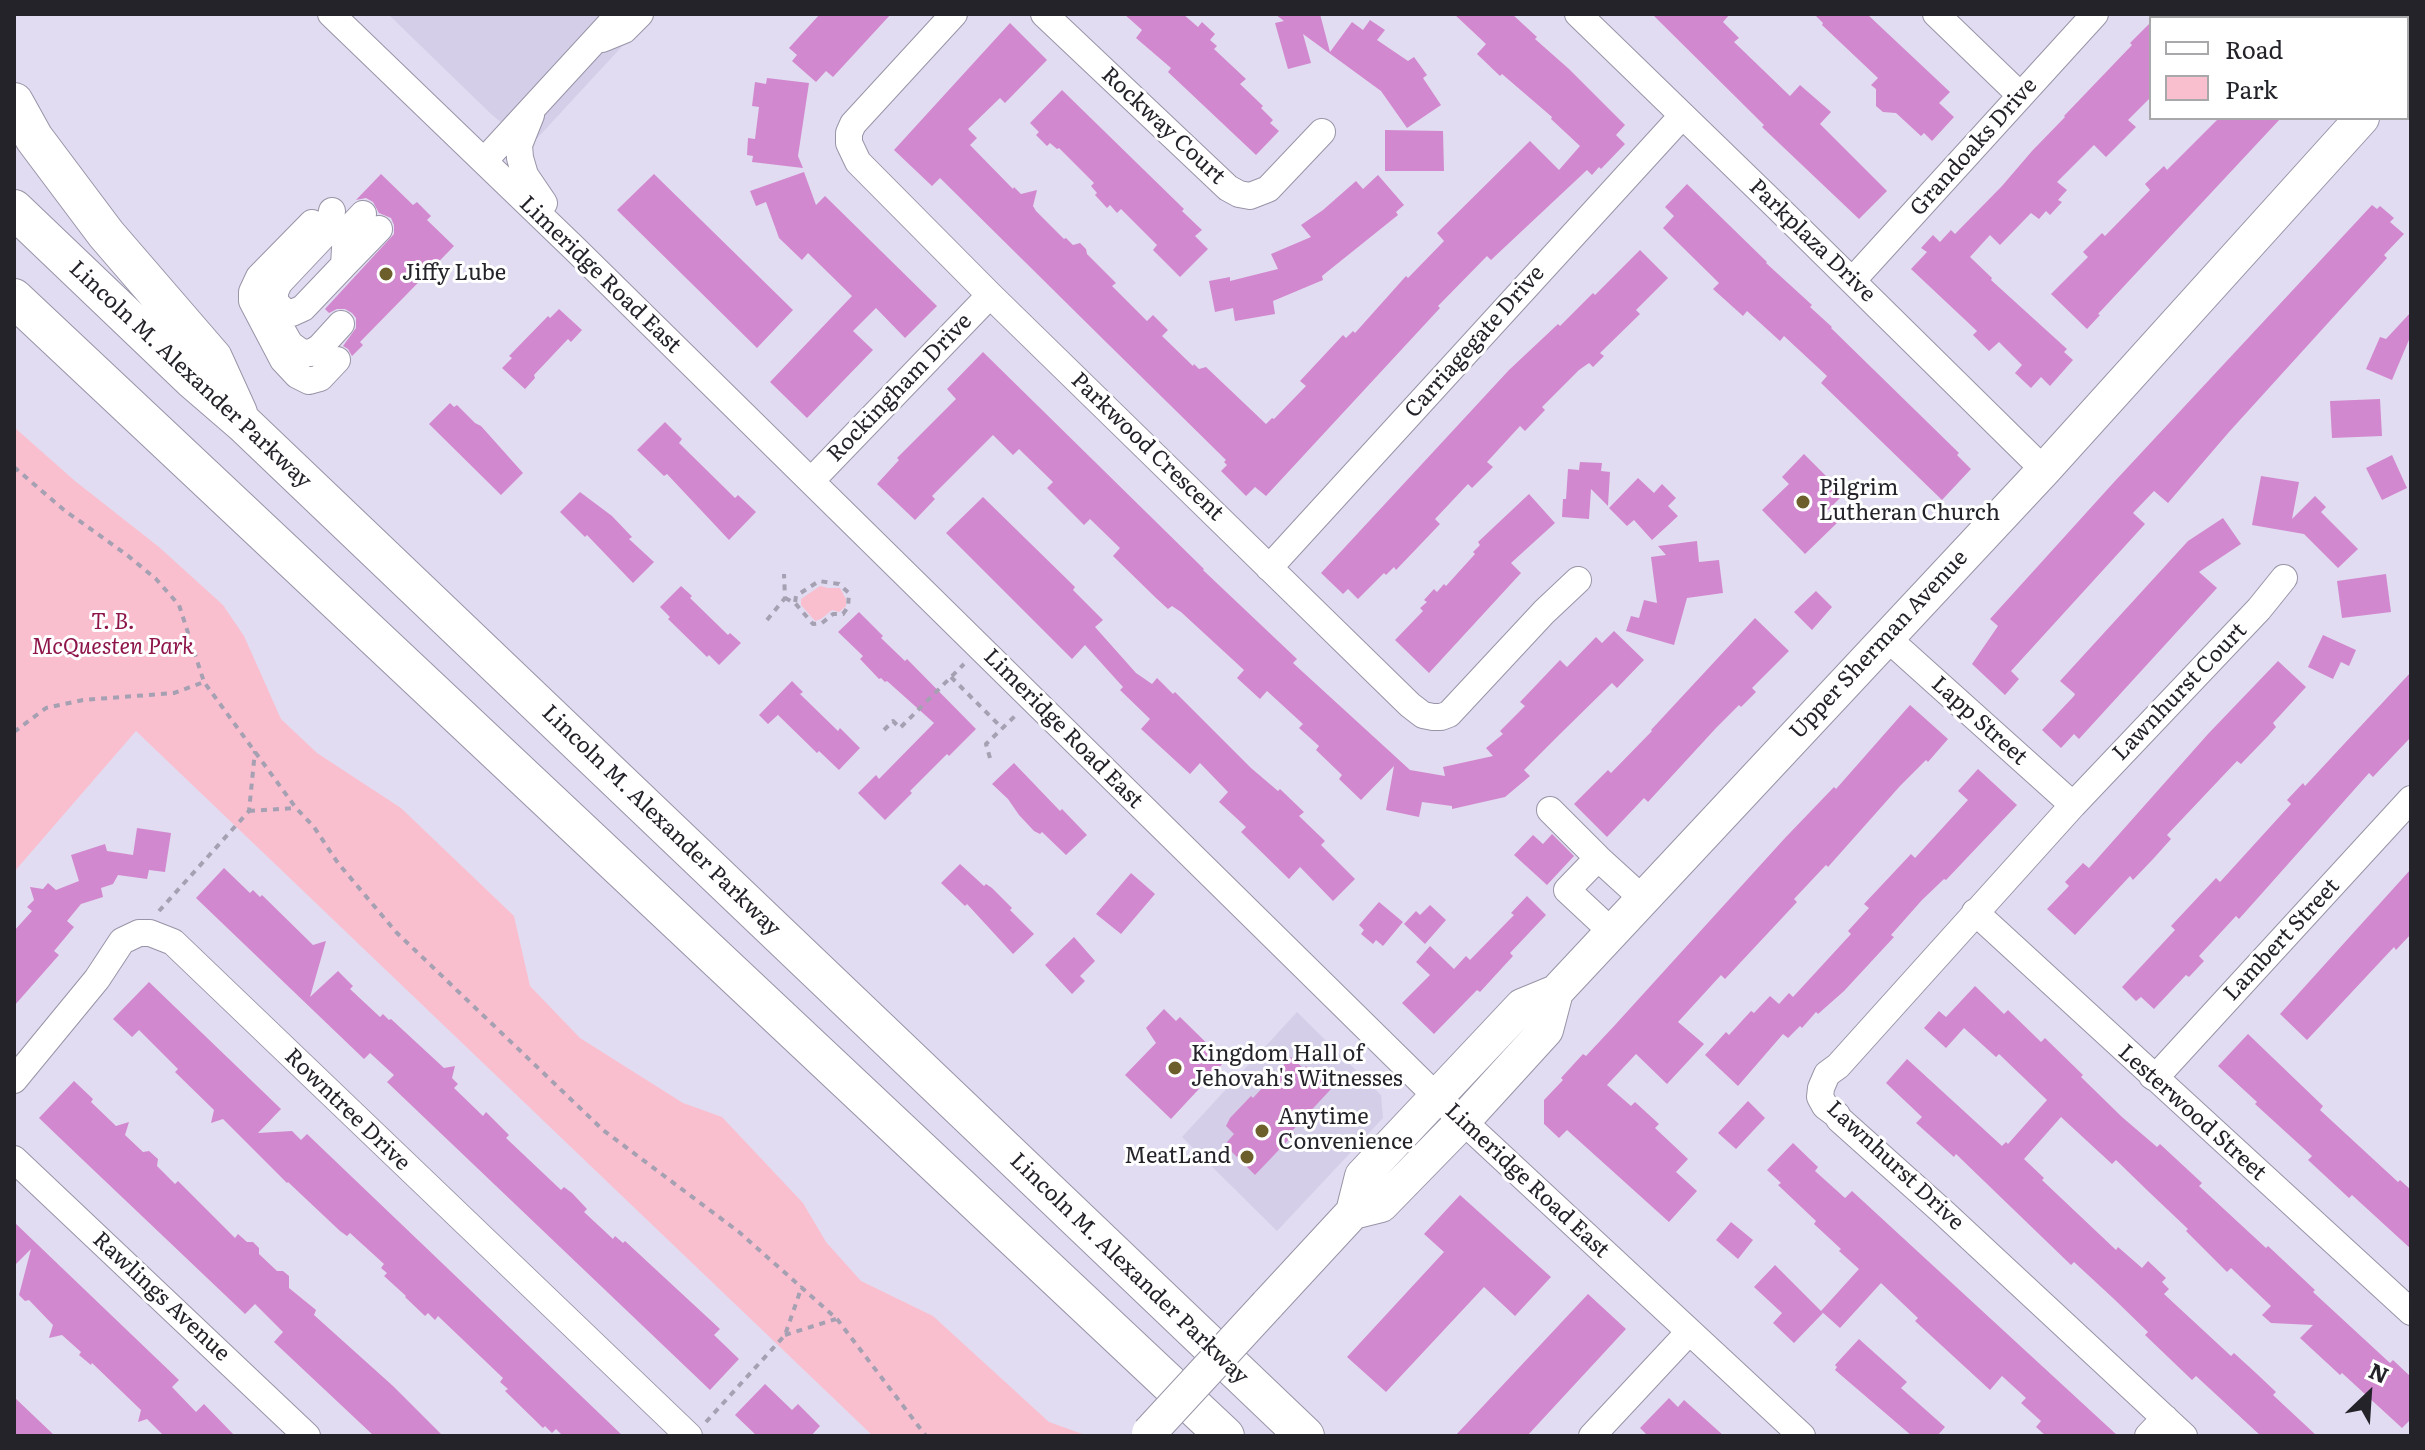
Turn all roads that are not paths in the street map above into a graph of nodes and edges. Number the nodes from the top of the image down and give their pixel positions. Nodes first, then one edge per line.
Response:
1 (331, 14) edge
2 (593, 14) edge
3 (615, 14) edge
4 (640, 14) edge
5 (954, 14) edge
6 (1044, 14) edge
7 (1578, 14) edge
8 (1936, 14) edge
9 (2095, 14) edge
10 (594, 42) junction
11 (2020, 95) junction
12 (542, 98) junction
13 (14, 102) edge
14 (1682, 116) junction
15 (2360, 120) edge
16 (1322, 132) dead end
17 (484, 161) junction
18 (14, 209) edge
19 (332, 211) junction
20 (371, 221) dead end
21 (575, 249) junction
22 (1852, 281) junction
23 (990, 295) junction
24 (14, 298) edge
25 (341, 324) dead end
26 (14, 329) edge
27 (337, 360) dead end
28 (243, 423) junction
29 (2044, 470) junction
30 (811, 481) junction
31 (1269, 568) junction
32 (2284, 578) dead end
33 (1578, 580) dead end
34 (320, 586) junction
35 (1886, 637) junction
36 (2411, 799) edge
37 (2073, 805) junction
38 (1550, 810) dead end
39 (1598, 858) junction
40 (1643, 899) junction
41 (1975, 912) junction
42 (1612, 932) junction
43 (1556, 992) junction
44 (2152, 1076) junction
45 (14, 1080) edge
46 (1436, 1096) junction
47 (1463, 1121) junction
48 (14, 1159) edge
49 (1353, 1212) junction
50 (2411, 1312) edge
51 (1689, 1332) junction
52 (696, 1430) edge
53 (2166, 1430) edge
54 (1148, 1434) edge
55 (307, 1436) edge
56 (1225, 1436) edge
57 (1305, 1436) edge
58 (1592, 1436) edge
59 (1802, 1436) edge

1 - 17 street, Limeridge Road East
2 - 10 street
3 - 10 street
4 - 10 street
5 - 23 street, Parkwood Crescent
6 - 16 street, Rockway Court
7 - 14 street, Parkplaza Drive
8 - 11 street
9 - 11 street, Grandoaks Drive
10 - 12 street
11 - 22 street, Grandoaks Drive
12 - 17 street
12 - 21 street
13 - 28 highway
14 - 22 street, Parkplaza Drive
14 - 31 street, Carriagegate Drive
15 - 29 main road, Upper Sherman Avenue
17 - 21 street, Limeridge Road East
18 - 28 highway, Lincoln M. Alexander Parkway
19 - 20 street
19 - 25 street
19 - 27 street
21 - 30 street, Limeridge Road East
22 - 29 street, Parkplaza Drive
23 - 30 street, Rockingham Drive
23 - 31 street, Parkwood Crescent
24 - 34 highway
26 - 34 highway
28 - 57 highway, Lincoln M. Alexander Parkway
29 - 35 main road, Upper Sherman Avenue
30 - 46 street, Limeridge Road East
31 - 33 street, Parkwood Crescent
32 - 37 street, Lawnhurst Court
34 - 56 highway
35 - 37 street, Lapp Street
35 - 40 main road, Upper Sherman Avenue
36 - 44 street, Lambert Street
37 - 41 street, Lawnhurst Drive
38 - 39 street
39 - 40 street
39 - 42 street
40 - 42 main road, Upper Sherman Avenue
41 - 44 street, Lesterwood Street
41 - 53 street, Lawnhurst Drive
42 - 43 main road, Upper Sherman Avenue
43 - 46 main road, Upper Sherman Avenue
43 - 47 main road, Upper Sherman Avenue
44 - 50 street, Lesterwood Street
45 - 52 street, Rowntree Drive
46 - 47 street, Limeridge Road East
46 - 49 main road, Upper Sherman Avenue
47 - 49 main road, Upper Sherman Avenue
47 - 51 street, Limeridge Road East
48 - 55 street, Rawlings Avenue
49 - 54 main road, Upper Sherman Avenue, bridge
51 - 58 street
51 - 59 street, Limeridge Road East

